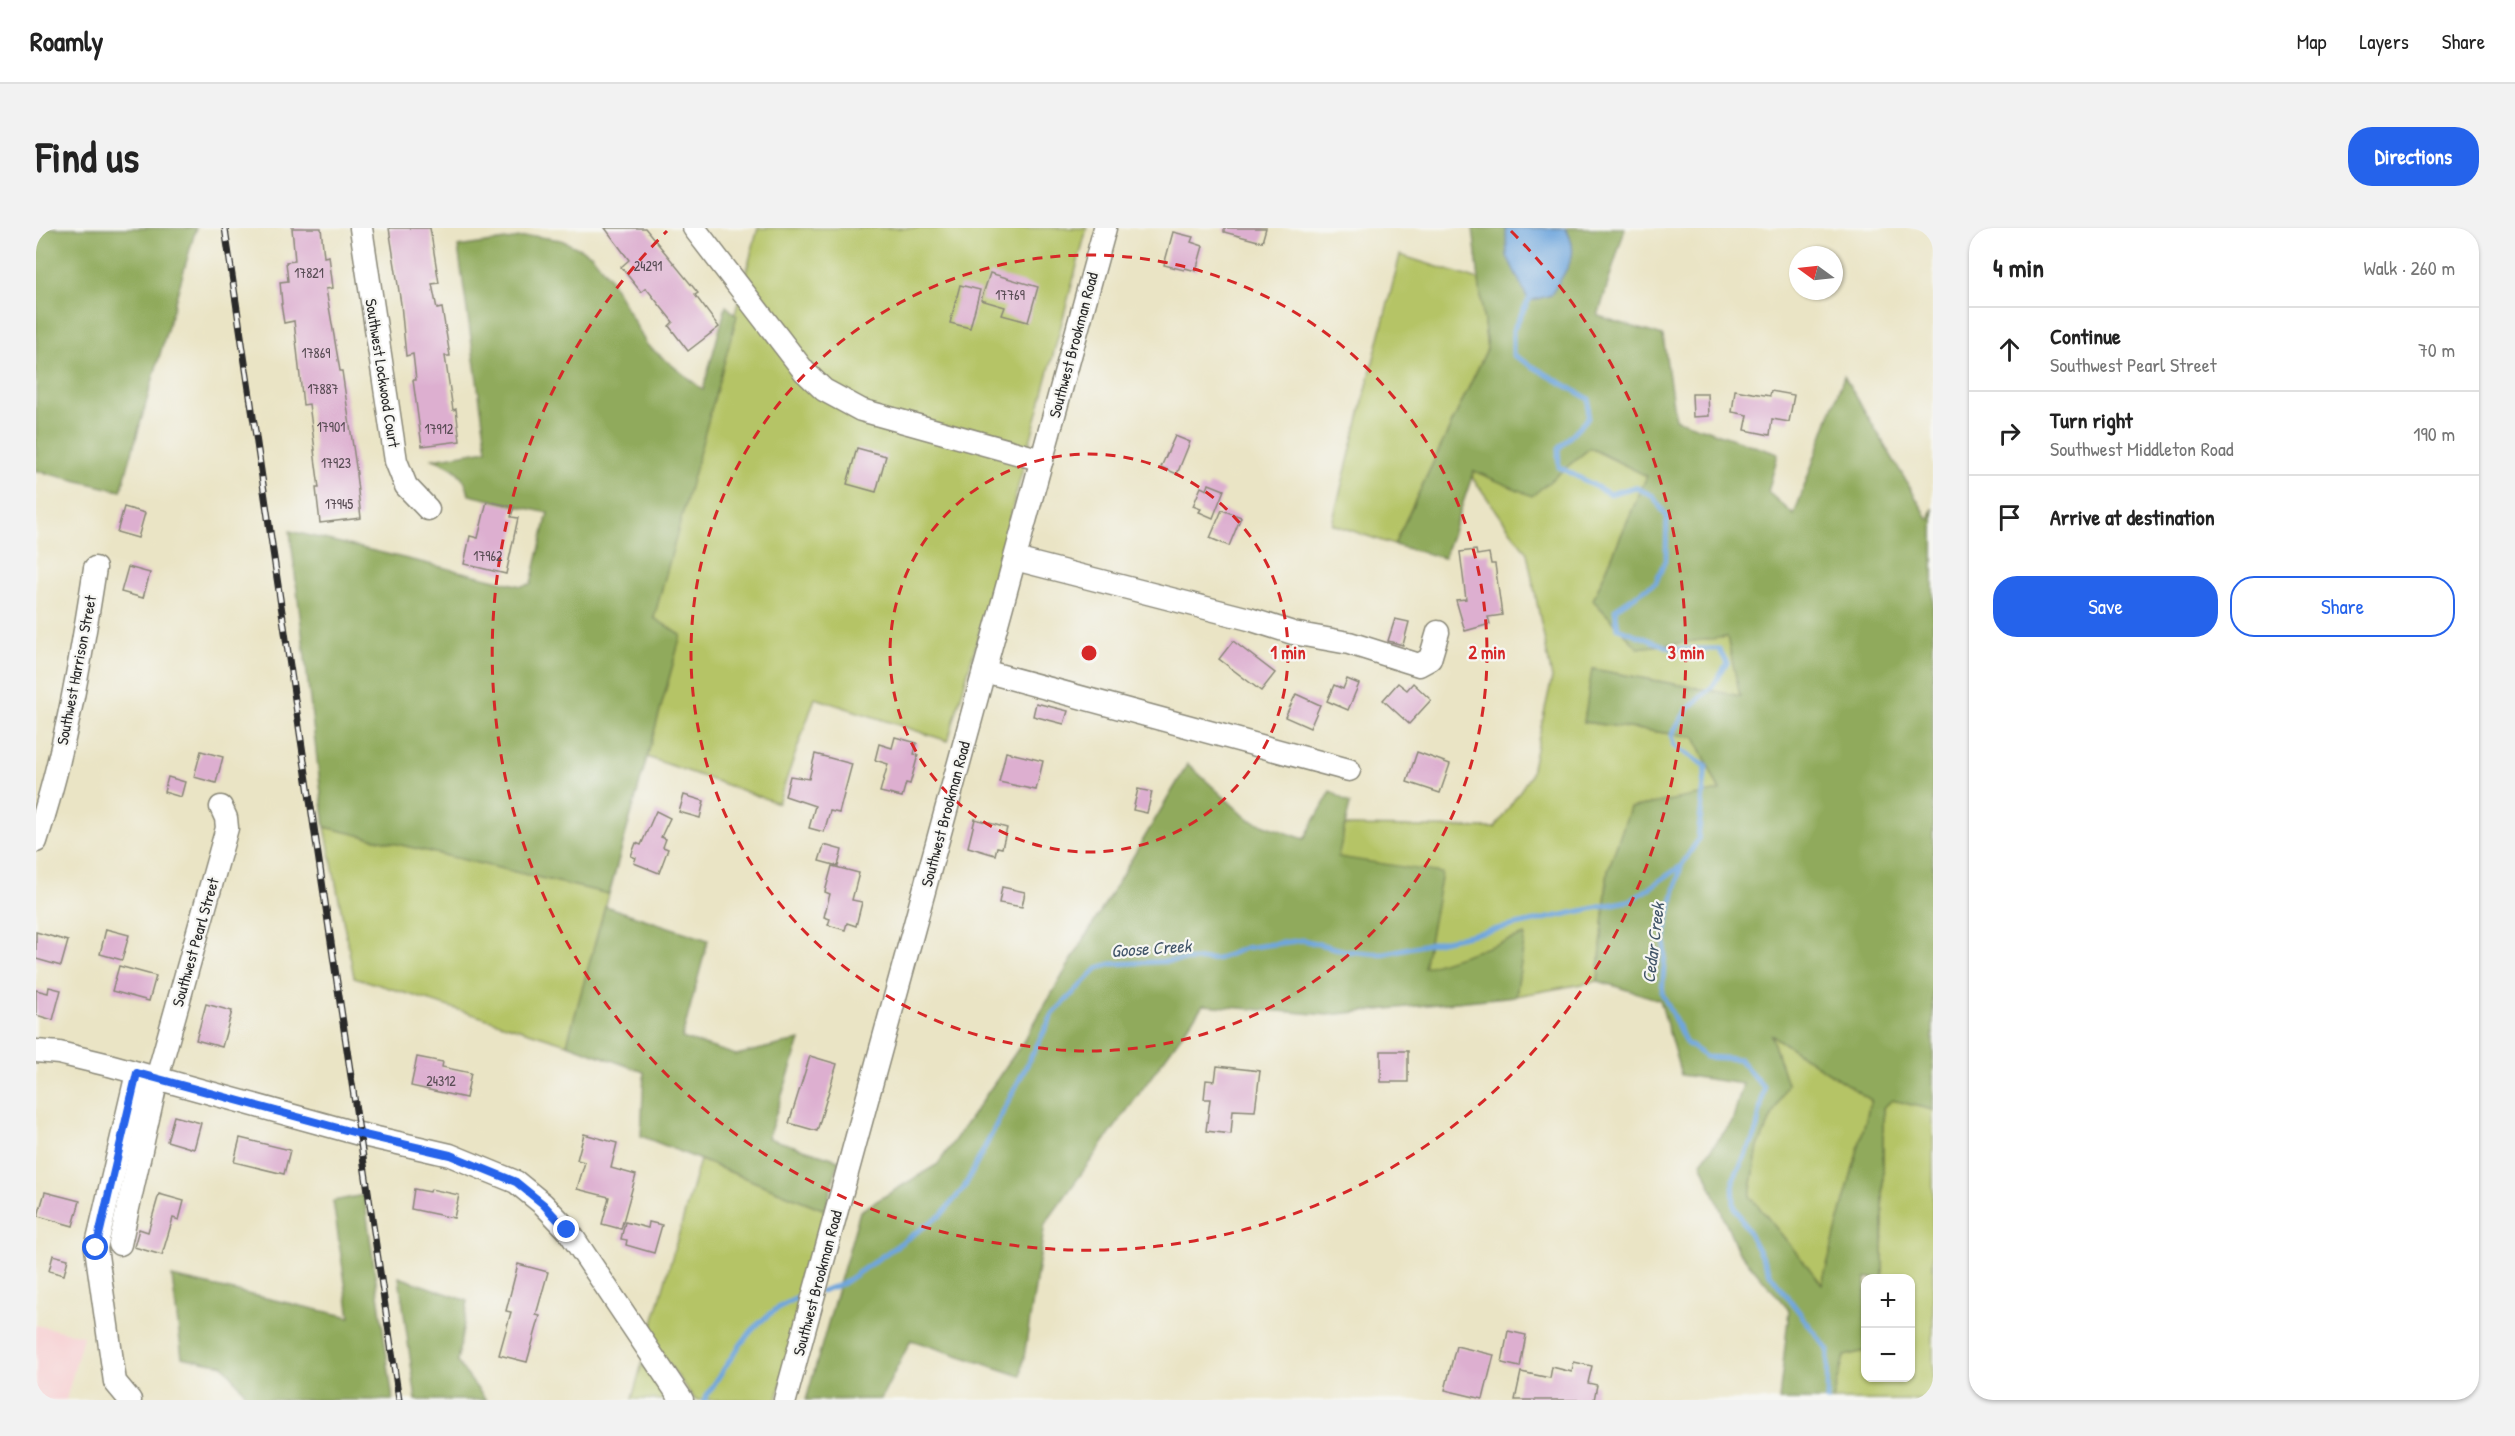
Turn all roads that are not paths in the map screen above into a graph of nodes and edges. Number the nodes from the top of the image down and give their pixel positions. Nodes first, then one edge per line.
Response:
1 (361, 228) edge
2 (694, 228) edge
3 (1105, 228) edge
4 (1042, 460) junction
5 (428, 509) dead end
6 (1015, 559) junction
7 (95, 568) dead end
8 (1438, 632) dead end
9 (984, 671) junction
10 (1349, 770) dead end
11 (221, 807) dead end
12 (36, 841) edge
13 (36, 1051) edge
14 (147, 1075) junction
15 (120, 1244) dead end
16 (130, 1400) edge
17 (682, 1400) edge
18 (785, 1400) edge

1 - 5 street, Southwest Lockwood Court
2 - 4 street
3 - 4 street, Southwest Brookman Road
4 - 6 street, Southwest Brookman Road
6 - 8 street
6 - 9 street, Southwest Brookman Road
7 - 12 street, Southwest Harrison Street
9 - 10 street
9 - 18 street, Southwest Brookman Road
11 - 14 street, Southwest Pearl Street
13 - 14 street
14 - 15 street
14 - 16 street, Southwest Pearl Street
14 - 17 street

